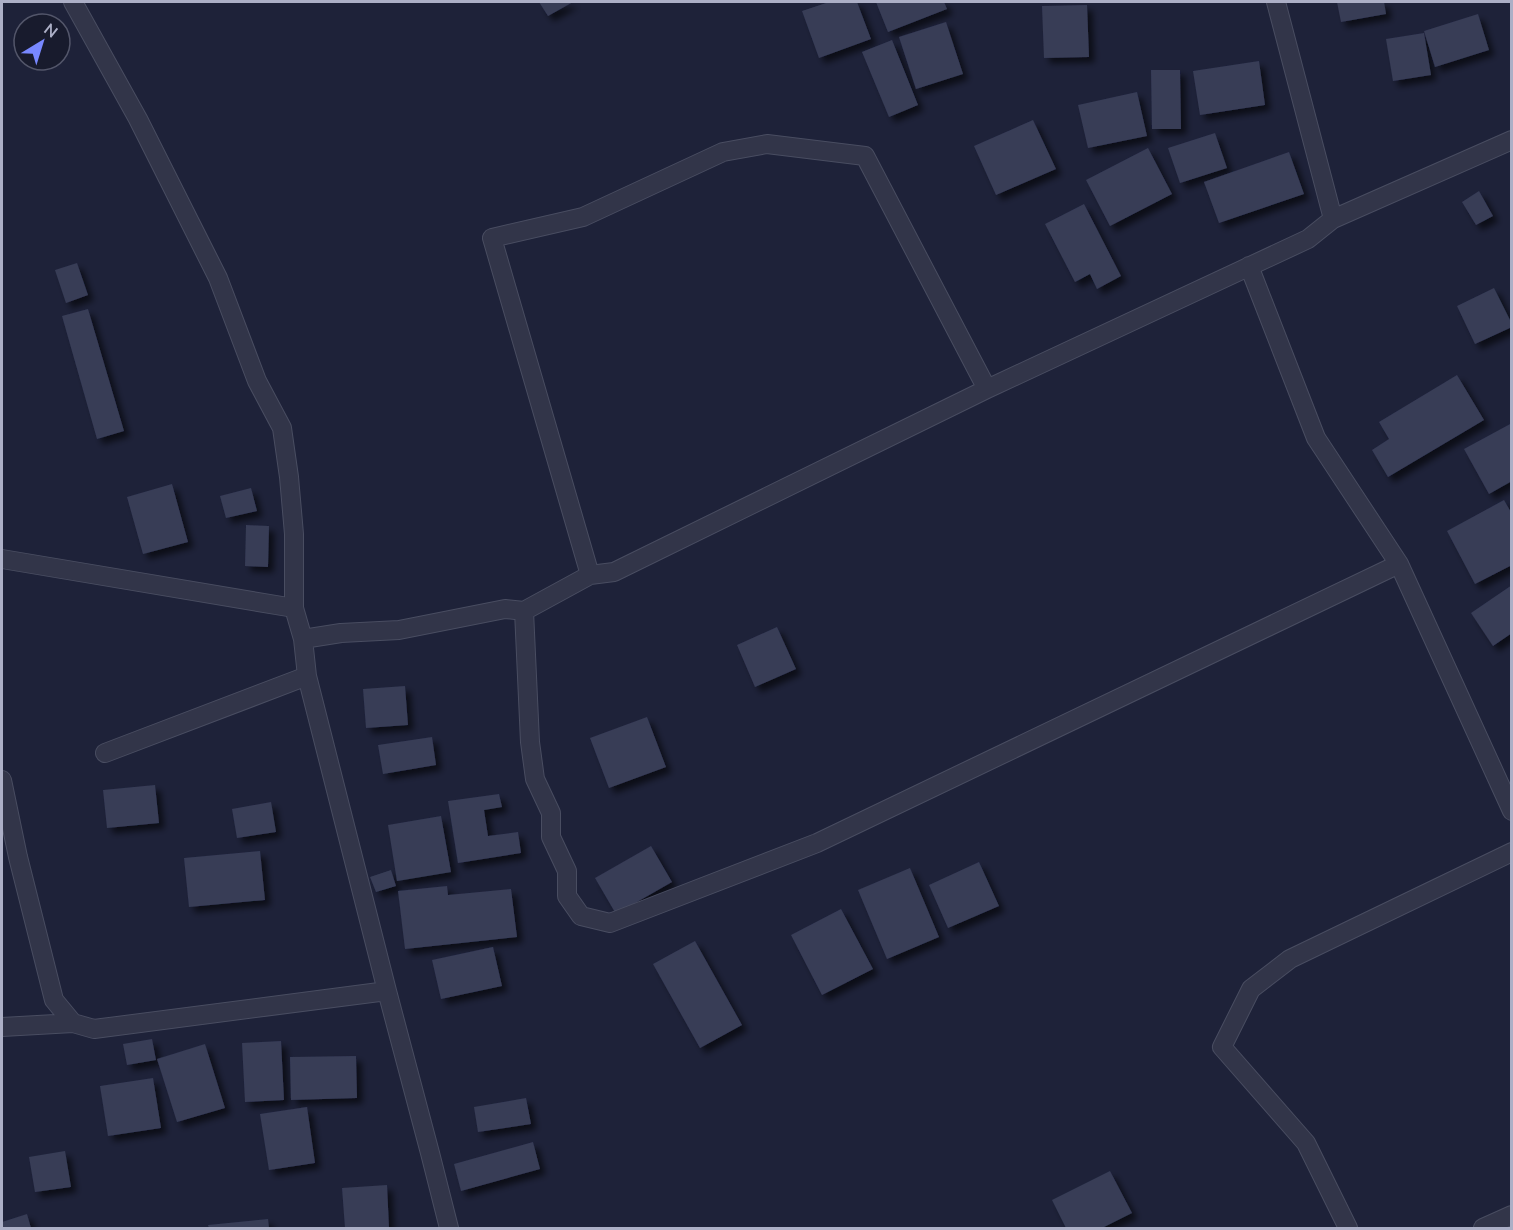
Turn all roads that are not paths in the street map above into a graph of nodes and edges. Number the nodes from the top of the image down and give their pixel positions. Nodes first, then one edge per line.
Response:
1 (73, 2) edge
2 (1276, 2) edge
3 (1512, 140) edge
4 (1333, 219) junction
5 (1249, 266) junction
6 (987, 389) junction
7 (2, 559) edge
8 (1399, 564) junction
9 (590, 574) junction
10 (294, 608) junction
11 (524, 611) junction
12 (303, 639) junction
13 (307, 676) junction
14 (105, 753) dead end
15 (2, 780) edge
16 (1512, 811) edge
17 (1512, 852) edge
18 (387, 991) junction
19 (74, 1023) junction
20 (2, 1027) edge
21 (1512, 1215) edge
22 (449, 1228) edge
23 (1348, 1228) edge
24 (1483, 1228) edge

1 - 10 street
2 - 4 street
3 - 4 street
4 - 5 street
5 - 6 street
5 - 8 street
6 - 9 street
6 - 9 street
7 - 10 street
8 - 11 street
8 - 16 street
9 - 11 street
10 - 12 street
11 - 12 street
12 - 13 street
13 - 14 street
13 - 18 street
15 - 19 street
17 - 23 street
18 - 19 street
18 - 22 street
19 - 20 street
21 - 24 street

